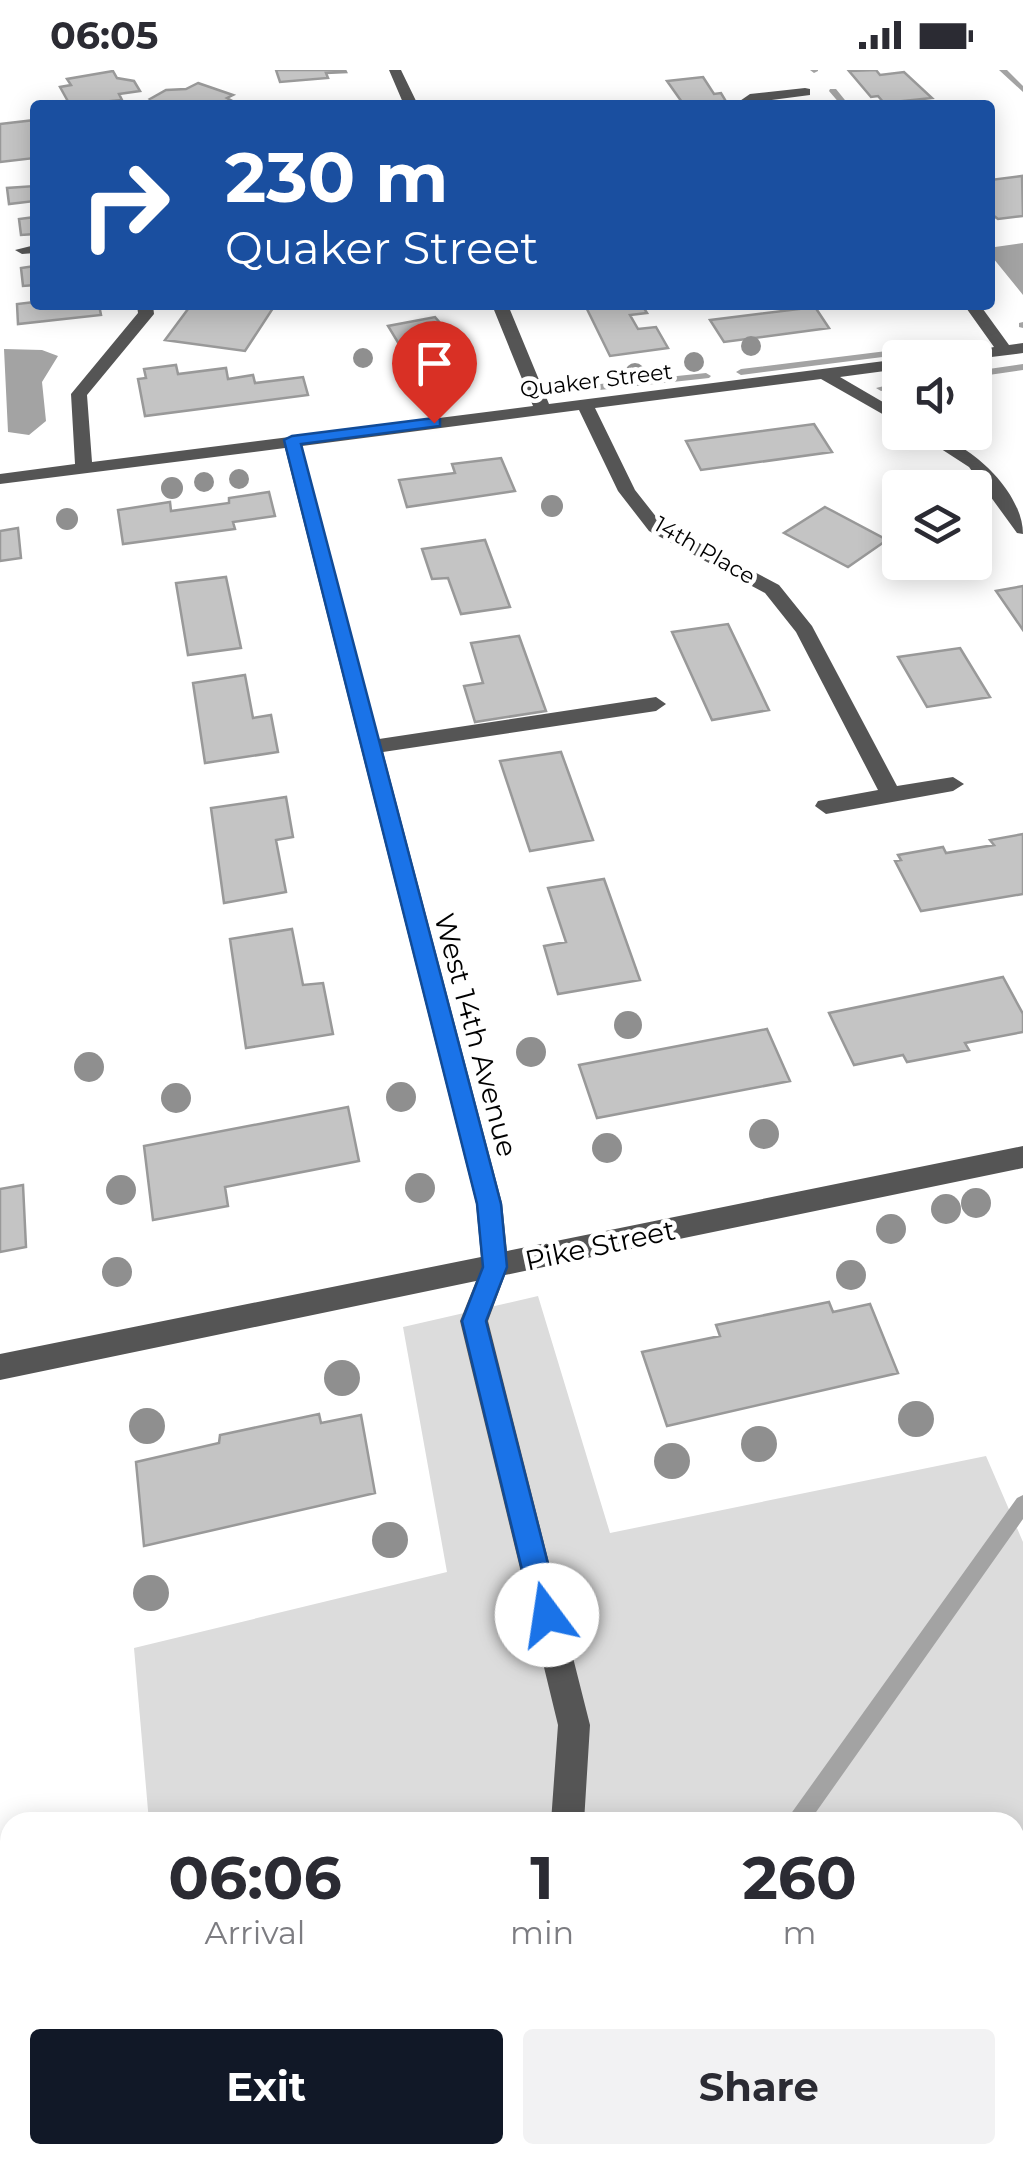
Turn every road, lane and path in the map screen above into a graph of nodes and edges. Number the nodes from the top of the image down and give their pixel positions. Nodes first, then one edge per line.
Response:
1 (395, 70) edge
2 (409, 100) edge
3 (747, 100) edge
4 (811, 100) edge
5 (146, 310) edge
6 (502, 310) edge
7 (976, 310) edge
8 (1023, 348) edge
9 (1004, 350) junction
10 (992, 352) edge
11 (882, 366) edge
12 (824, 374) junction
13 (585, 404) junction
14 (882, 408) edge
15 (543, 409) junction
16 (292, 440) junction
17 (953, 450) edge
18 (84, 468) junction
19 (0, 479) edge
20 (1023, 528) edge
21 (656, 704) dead end
22 (371, 747) junction
23 (953, 784) dead end
24 (890, 795) junction
25 (826, 806) dead end
26 (1023, 1157) edge
27 (495, 1267) junction
28 (0, 1366) edge
29 (569, 1812) edge

1 - 2 street
3 - 4 street
5 - 18 street
6 - 15 street
7 - 9 street
8 - 9 street
9 - 10 street
11 - 12 street, Quaker Street
12 - 13 street, Quaker Street
12 - 14 street
13 - 15 street, Quaker Street
13 - 24 street, 14th Place
15 - 16 street, Quaker Street
16 - 18 street, Quaker Street
16 - 22 street, West 14th Avenue
17 - 20 street
18 - 19 street, Quaker Street
21 - 22 street
22 - 27 street, West 14th Avenue
23 - 24 street
24 - 25 street
26 - 27 street, Pike Street
27 - 28 street, Pike Street
27 - 29 street, West 14th Avenue

